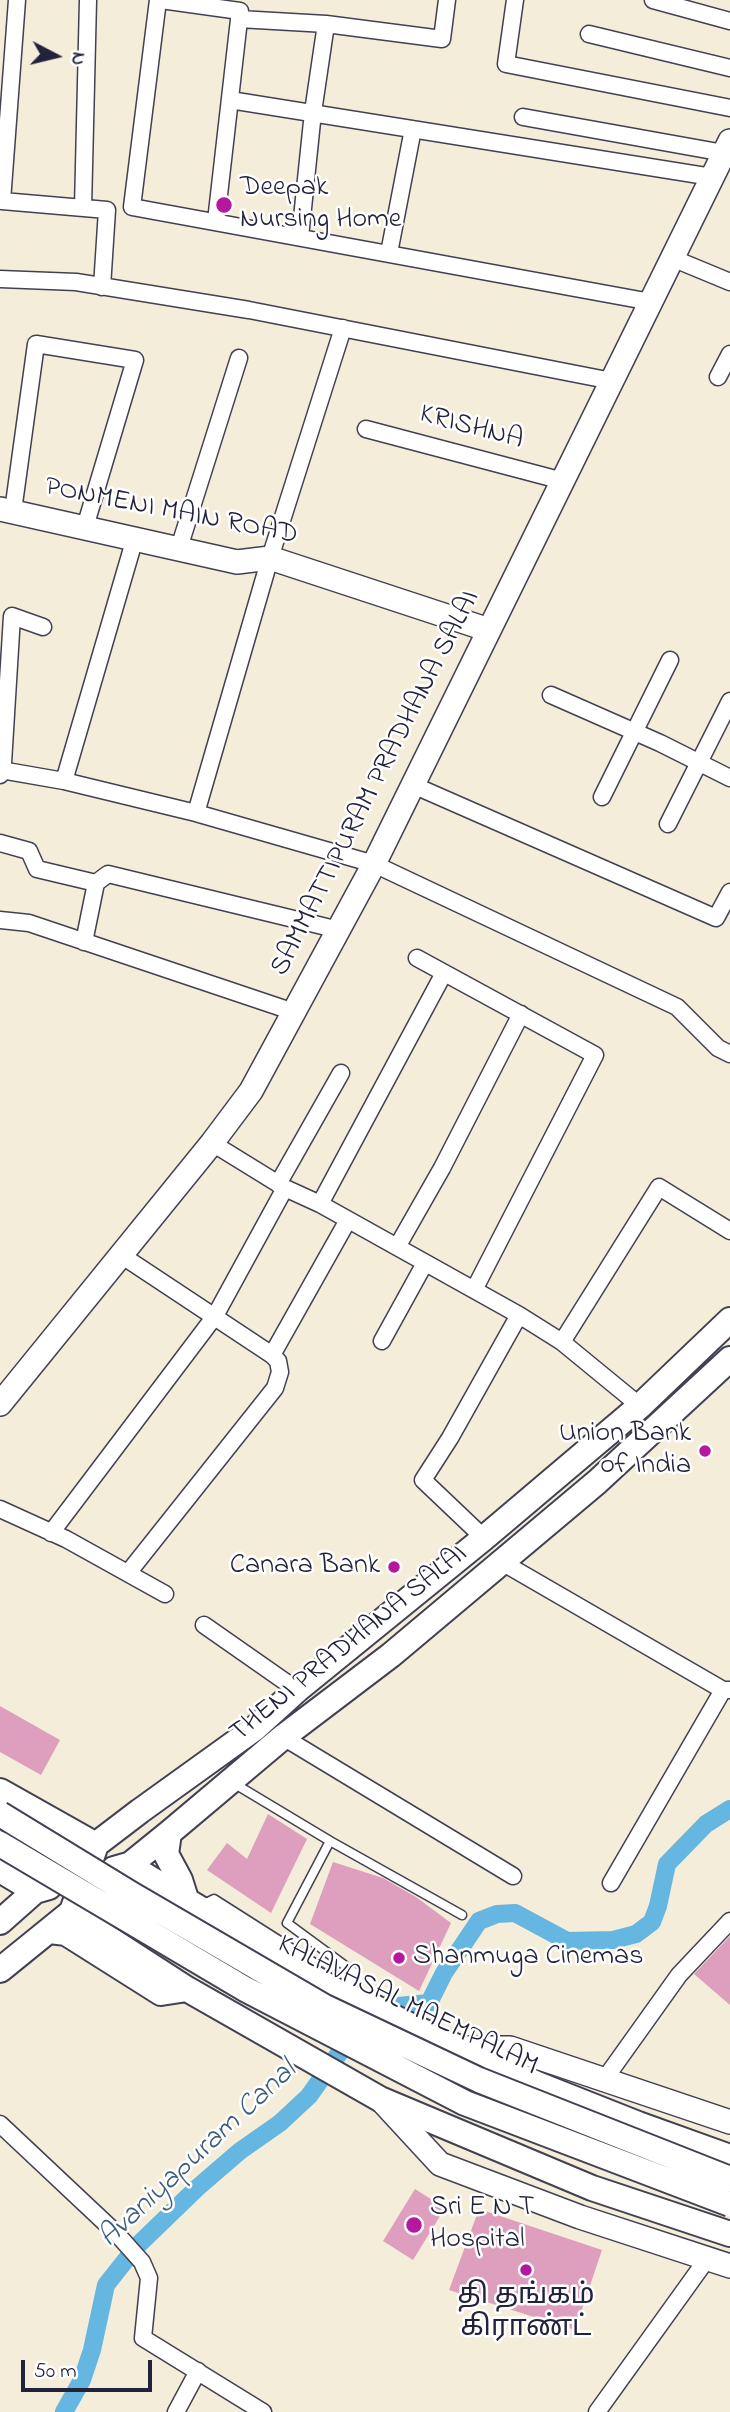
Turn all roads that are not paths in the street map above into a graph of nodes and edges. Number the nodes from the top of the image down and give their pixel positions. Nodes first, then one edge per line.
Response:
1 (18, 0) edge
2 (88, 0) edge
3 (159, 0) edge
4 (447, 0) edge
5 (515, 0) edge
6 (653, 0) edge
7 (239, 19) junction
8 (730, 21) edge
9 (326, 24) junction
10 (589, 34) dead end
11 (730, 68) edge
12 (230, 100) junction
13 (730, 108) edge
14 (313, 112) junction
15 (523, 117) dead end
16 (413, 129) junction
17 (727, 147) edge
18 (712, 177) junction
19 (1, 201) edge
20 (83, 208) junction
21 (216, 221) junction
22 (300, 237) junction
23 (388, 253) junction
24 (672, 258) junction
25 (0, 279) edge
26 (730, 282) edge
27 (102, 287) junction
28 (651, 302) junction
29 (343, 328) junction
30 (730, 354) edge
31 (239, 358) dead end
32 (718, 377) dead end
33 (612, 381) junction
34 (366, 429) dead end
35 (563, 481) junction
36 (6, 510) edge
37 (85, 527) junction
38 (135, 538) junction
39 (179, 548) junction
40 (270, 558) junction
41 (43, 627) dead end
42 (489, 630) junction
43 (670, 660) dead end
44 (551, 695) dead end
45 (730, 701) edge
46 (634, 731) junction
47 (698, 762) junction
48 (1, 773) edge
49 (730, 779) edge
50 (64, 781) junction
51 (413, 785) junction
52 (602, 797) dead end
53 (196, 813) junction
54 (668, 824) dead end
55 (0, 843) edge
56 (374, 864) junction
57 (96, 883) junction
58 (730, 892) edge
59 (0, 920) edge
60 (723, 922) edge
61 (339, 930) junction
62 (85, 942) junction
63 (417, 958) dead end
64 (444, 973) junction
65 (294, 1012) junction
66 (521, 1014) junction
67 (730, 1054) edge
68 (341, 1073) dead end
69 (212, 1143) junction
70 (282, 1186) junction
71 (320, 1204) junction
72 (348, 1220) junction
73 (730, 1231) edge
74 (397, 1247) junction
75 (121, 1255) junction
76 (425, 1263) junction
77 (474, 1290) junction
78 (519, 1315) junction
79 (215, 1316) junction
80 (730, 1320) edge
81 (382, 1341) dead end
82 (562, 1342) junction
83 (272, 1355) junction
84 (730, 1359) edge
85 (0, 1404) edge
86 (640, 1406) junction
87 (0, 1509) edge
88 (51, 1533) junction
89 (484, 1538) junction
90 (500, 1562) junction
91 (128, 1573) junction
92 (165, 1594) dead end
93 (204, 1625) dead end
94 (297, 1690) junction
95 (726, 1690) edge
96 (283, 1737) junction
97 (0, 1775) edge
98 (229, 1781) junction
99 (0, 1791) edge
100 (140, 1811) junction
101 (0, 1814) edge
102 (169, 1833) junction
103 (330, 1841) junction
104 (0, 1844) edge
105 (96, 1845) junction
106 (128, 1865) junction
107 (0, 1870) edge
108 (513, 1876) dead end
109 (84, 1877) junction
110 (611, 1883) dead end
111 (35, 1891) junction
112 (192, 1905) junction
113 (71, 1914) junction
114 (462, 1914) dead end
115 (730, 1921) edge
116 (0, 1922) edge
117 (50, 1931) junction
118 (0, 1970) edge
119 (187, 1989) junction
120 (341, 1994) junction
121 (459, 2048) junction
122 (604, 2080) junction
123 (380, 2099) junction
124 (730, 2122) edge
125 (0, 2124) edge
126 (730, 2157) edge
127 (730, 2179) edge
128 (730, 2204) edge
129 (730, 2234) edge
130 (707, 2259) junction
131 (730, 2266) edge
132 (198, 2371) junction
133 (176, 2412) edge
134 (263, 2412) edge
135 (597, 2412) edge

1 - 19 street
2 - 20 street
3 - 7 street
3 - 21 street
4 - 9 street
5 - 13 street
6 - 8 street
7 - 9 street
7 - 12 street
9 - 14 street
10 - 11 street
12 - 14 street
12 - 21 street
14 - 16 street
14 - 22 street
15 - 17 street
16 - 18 street
16 - 23 street
17 - 18 street, SAMMATTIPURAM PRADHANA SALAI
18 - 24 street, SAMMATTIPURAM PRADHANA SALAI
19 - 20 street
20 - 27 street
21 - 22 street
22 - 23 street
23 - 28 street
24 - 26 street
24 - 28 street, SAMMATTIPURAM PRADHANA SALAI
25 - 27 street
27 - 29 street
28 - 33 street, SAMMATTIPURAM PRADHANA SALAI
29 - 33 street
29 - 40 street
30 - 32 street
31 - 39 street
33 - 35 street, SAMMATTIPURAM PRADHANA SALAI
34 - 35 street, KRISHNA
35 - 42 street, SAMMATTIPURAM PRADHANA SALAI
36 - 37 street, PONMENI MAIN ROAD
36 - 37 street
37 - 38 street, PONMENI MAIN ROAD
38 - 39 street, PONMENI MAIN ROAD
38 - 50 street
39 - 40 street, PONMENI MAIN ROAD
40 - 42 street, PONMENI MAIN ROAD
40 - 53 street
41 - 48 street
42 - 51 street, SAMMATTIPURAM PRADHANA SALAI
43 - 46 street
44 - 46 street
45 - 47 street
46 - 47 street
46 - 52 street
47 - 49 street
47 - 54 street
48 - 50 street
50 - 53 street
51 - 56 street, SAMMATTIPURAM PRADHANA SALAI
51 - 60 street
53 - 56 street
55 - 57 street
56 - 61 street, SAMMATTIPURAM PRADHANA SALAI
56 - 67 street
57 - 61 street
57 - 62 street
58 - 60 street
59 - 62 street
61 - 65 street, SAMMATTIPURAM PRADHANA SALAI
62 - 65 street
63 - 64 street
64 - 66 street
64 - 71 street
65 - 69 street, SAMMATTIPURAM PRADHANA SALAI
66 - 74 street
66 - 77 street
68 - 70 street
69 - 70 street
69 - 75 street, SAMMATTIPURAM PRADHANA SALAI
70 - 71 street
70 - 79 street
71 - 72 street
72 - 74 street
72 - 83 street
73 - 82 street
74 - 76 street
75 - 79 street
75 - 85 street, SAMMATTIPURAM PRADHANA SALAI
76 - 77 street
76 - 81 street
77 - 78 street
78 - 82 street
78 - 89 street
79 - 83 street
79 - 88 street
80 - 86 main road, THENI PRADHANA SALAI
82 - 86 street
83 - 91 street
84 - 90 main road, THENI PRADHANA SALAI
86 - 89 main road, THENI PRADHANA SALAI
87 - 88 street
88 - 91 street
89 - 94 main road, THENI PRADHANA SALAI
90 - 95 street
90 - 96 main road, THENI PRADHANA SALAI
91 - 92 street
93 - 94 street
94 - 100 main road, THENI PRADHANA SALAI
95 - 110 street
96 - 98 main road, THENI PRADHANA SALAI
96 - 108 street
97 - 100 main road
98 - 102 main road, THENI PRADHANA SALAI
98 - 103 lane
99 - 105 main road
100 - 105 main road, THENI PRADHANA SALAI
101 - 127 main road, KALAVASAL MAEMPALAM, bridge
102 - 106 main road, THENI PRADHANA SALAI
102 - 112 main road
103 - 114 lane
103 - 120 lane
104 - 128 main road, KALAVASAL MAEMPALAM, bridge
105 - 109 main road
105 - 111 main road, THENI PRADHANA SALAI
106 - 109 main road
106 - 112 main road
106 - 113 main road, THENI PRADHANA SALAI
107 - 111 main road
109 - 111 main road
109 - 113 main road
111 - 116 main road, THENI PRADHANA SALAI
112 - 120 main road
113 - 117 main road, THENI PRADHANA SALAI
113 - 119 main road
115 - 122 street
117 - 118 main road, THENI PRADHANA SALAI
117 - 119 main road
119 - 123 main road
120 - 121 main road
121 - 122 street
121 - 126 main road
122 - 124 street
123 - 129 main road
123 - 130 street
125 - 132 street
130 - 131 street
130 - 135 street
132 - 133 street
132 - 134 street

